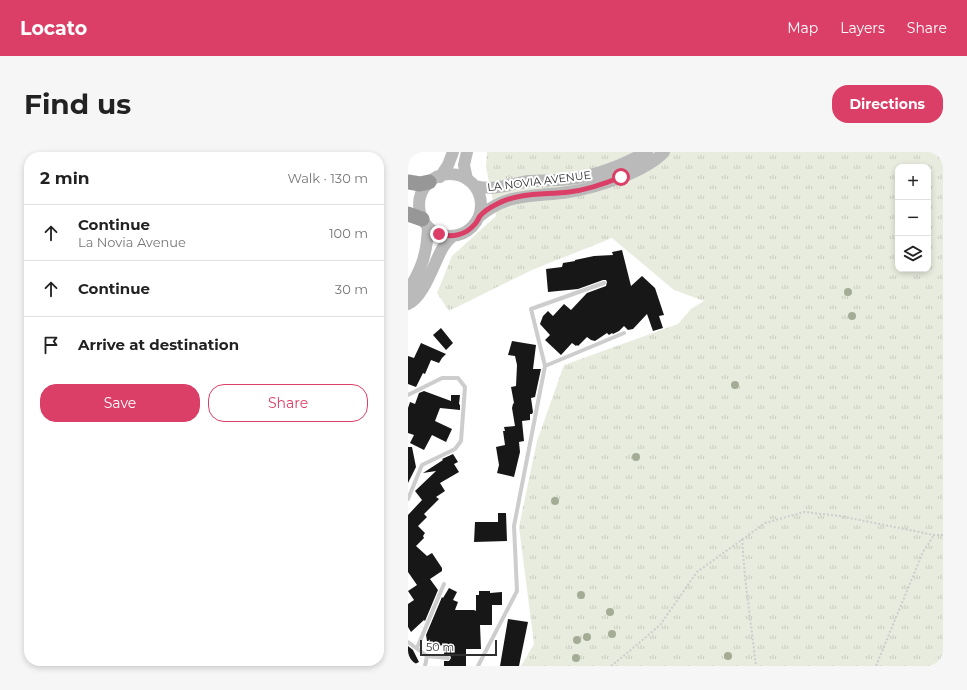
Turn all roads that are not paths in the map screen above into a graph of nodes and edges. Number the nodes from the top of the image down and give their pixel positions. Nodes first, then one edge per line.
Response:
1 (453, 152) edge
2 (467, 152) edge
3 (647, 152) edge
4 (664, 152) edge
5 (434, 180) junction
6 (408, 182) edge
7 (471, 183) junction
8 (408, 214) edge
9 (480, 216) junction
10 (425, 223) junction
11 (452, 236) junction
12 (604, 283) dead end
13 (408, 291) edge
14 (408, 304) edge
15 (624, 333) dead end
16 (545, 366) junction
17 (408, 395) edge
18 (408, 499) edge
19 (444, 584) dead end
20 (408, 642) edge
21 (417, 648) junction
22 (427, 656) junction
23 (448, 658) dead end
24 (425, 666) edge
25 (478, 666) edge

1 - 5 main road
2 - 7 main road
3 - 7 main road, LA NOVIA AVENUE
4 - 9 main road, LA NOVIA AVENUE
5 - 6 highway
5 - 7 main road
5 - 10 main road
7 - 9 main road
8 - 10 highway
9 - 11 main road
10 - 11 main road
10 - 13 main road
11 - 14 main road
12 - 16 lane
15 - 16 lane
16 - 25 lane
17 - 18 lane
19 - 21 lane
20 - 21 lane
21 - 22 lane
22 - 23 lane
22 - 24 lane

